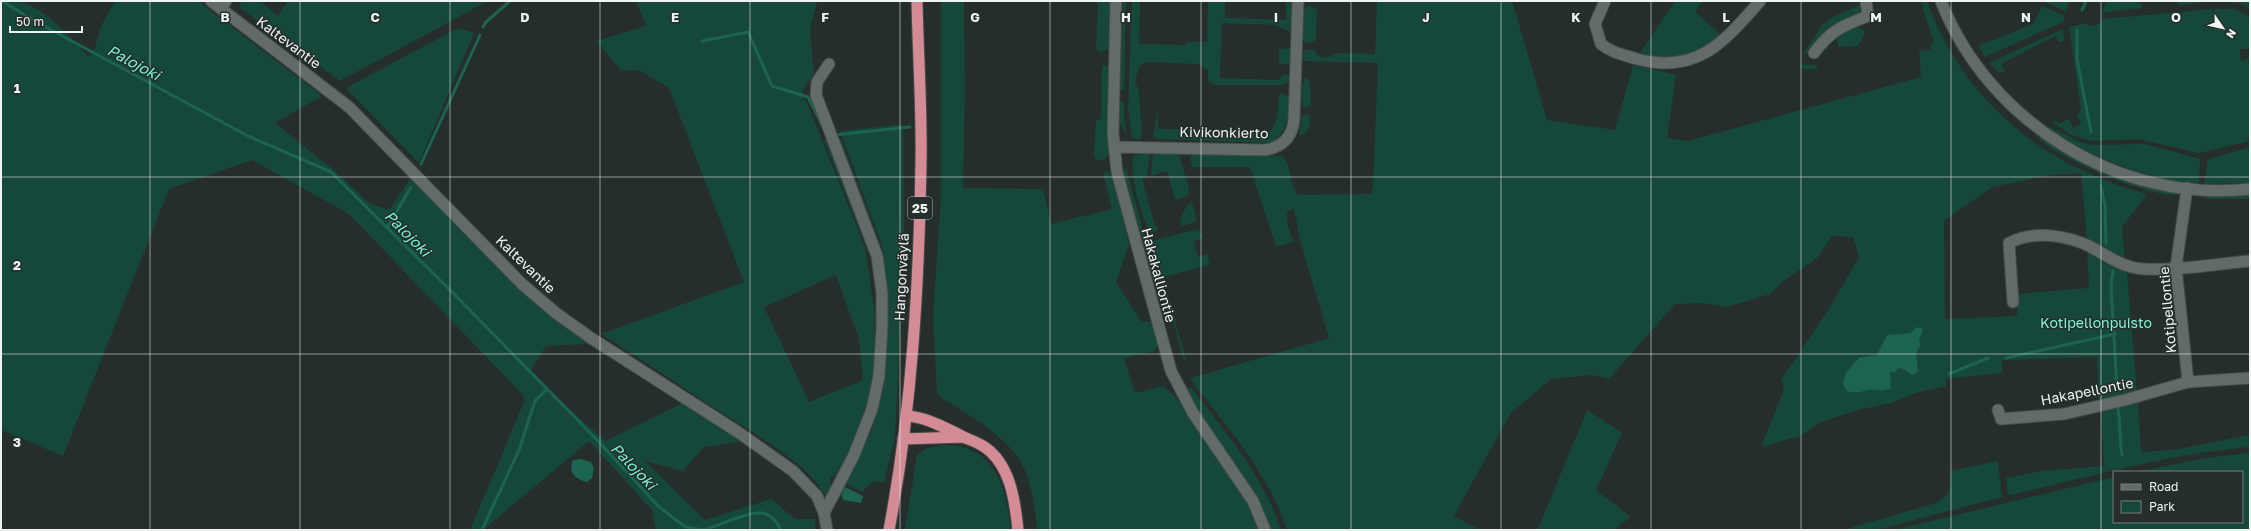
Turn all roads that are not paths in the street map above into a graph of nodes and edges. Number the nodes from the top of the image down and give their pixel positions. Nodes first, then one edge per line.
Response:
1 (211, 1) edge
2 (917, 1) edge
3 (1116, 1) edge
4 (1298, 1) edge
5 (1605, 1) edge
6 (1760, 1) edge
7 (1866, 1) edge
8 (1941, 1) edge
9 (223, 5) edge
10 (1814, 53) dead end
11 (829, 64) dead end
12 (1114, 147) junction
13 (2187, 188) junction
14 (2250, 189) edge
15 (2250, 261) edge
16 (2176, 267) junction
17 (2013, 302) dead end
18 (2250, 378) edge
19 (2188, 382) junction
20 (1998, 410) dead end
21 (907, 416) junction
22 (963, 437) junction
23 (903, 439) junction
24 (824, 513) junction
25 (827, 530) edge
26 (889, 530) edge
27 (1018, 530) edge
28 (1265, 530) edge

1 - 9 street, Kaltevantie
2 - 21 highway, Hangonväylä / 25
3 - 12 street, Hakakalliontie
4 - 12 street, Kivikonkierto
5 - 6 street
7 - 10 street
8 - 13 street
9 - 24 street, Kaltevantie
11 - 24 street
12 - 28 street, Hakakalliontie
13 - 14 street
13 - 16 street, Kotipellontie
15 - 16 street
16 - 17 street
16 - 19 street, Kotipellontie
18 - 19 street
19 - 20 street, Hakapellontie
21 - 22 highway
21 - 23 highway, Hangonväylä / 25
22 - 23 highway
22 - 27 highway
23 - 26 highway, Hangonväylä / 25
24 - 25 street, Kaltevantie

